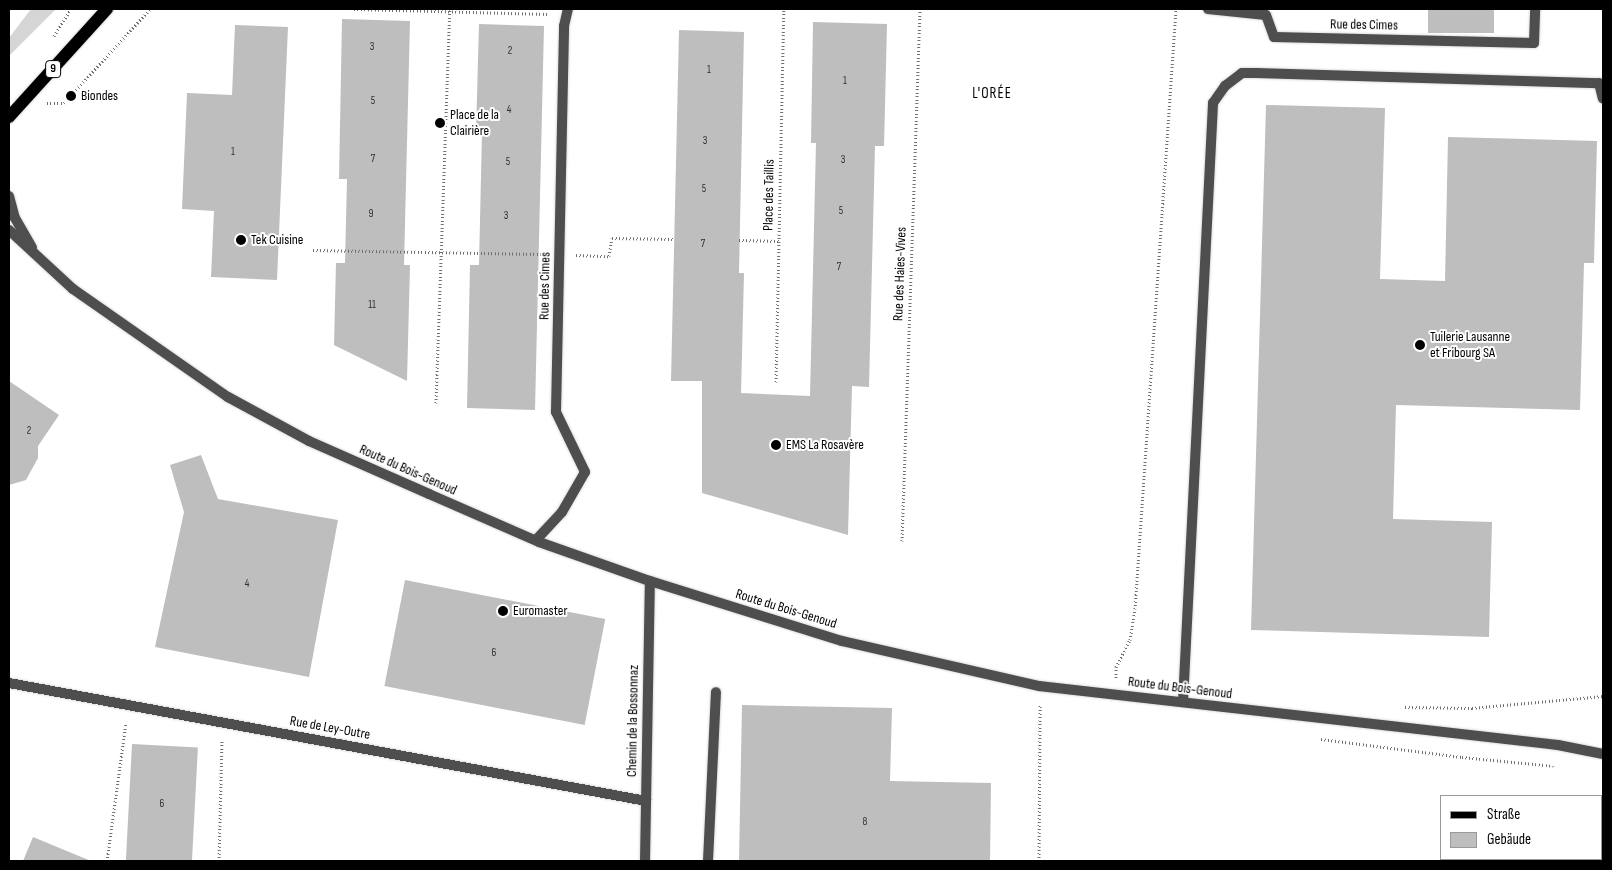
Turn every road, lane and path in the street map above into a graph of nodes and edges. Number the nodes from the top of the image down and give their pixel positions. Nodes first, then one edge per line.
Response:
1 (106, 9) edge
2 (150, 9) edge
3 (354, 9) edge
4 (784, 9) edge
5 (920, 9) edge
6 (1176, 9) edge
7 (1208, 9) edge
8 (1535, 9) edge
9 (450, 10) edge
10 (567, 12) edge
11 (1603, 100) edge
12 (64, 103) dead end
13 (9, 118) edge
14 (9, 196) edge
15 (9, 230) edge
16 (674, 239) dead end
17 (739, 240) dead end
18 (779, 241) junction
19 (313, 250) dead end
20 (441, 252) junction
21 (559, 255) junction
22 (39, 258) junction
23 (776, 382) dead end
24 (436, 403) dead end
25 (536, 540) junction
26 (902, 541) dead end
27 (650, 581) junction
28 (9, 683) edge
29 (1039, 686) junction
30 (716, 692) dead end
31 (1115, 694) junction
32 (1603, 696) edge
33 (1182, 702) junction
34 (129, 706) junction
35 (1402, 707) dead end
36 (222, 722) junction
37 (1603, 754) edge
38 (646, 801) junction
39 (107, 861) edge
40 (219, 861) edge
41 (645, 861) edge
42 (708, 861) edge
43 (1039, 861) edge

1 - 13 main road, 9
2 - 12 path
3 - 9 path
4 - 18 path, Place des Taillis
5 - 26 path, Rue des Haies-Vives
6 - 31 path
7 - 8 street, Rue des Cimes
9 - 10 path
9 - 20 path
10 - 21 street, Rue des Cimes
11 - 33 street
14 - 22 street, Route du Bois-Genoud
15 - 22 street, Route du Bois-Genoud
16 - 21 path
17 - 18 path
18 - 23 path, Place des Taillis
19 - 20 path
20 - 21 path
20 - 24 path
21 - 25 street, Rue des Cimes
22 - 25 street, Route du Bois-Genoud
25 - 27 street, Route du Bois-Genoud
27 - 29 street, Route du Bois-Genoud
27 - 38 street, Chemin de la Bossonnaz
28 - 34 street, Rue de Ley-Outre
29 - 31 street, Route du Bois-Genoud
29 - 43 path
30 - 42 street
31 - 33 street, Route du Bois-Genoud
32 - 35 path
33 - 37 street, Route du Bois-Genoud
34 - 36 street, Rue de Ley-Outre
34 - 39 path
36 - 38 street, Rue de Ley-Outre
36 - 40 path
38 - 41 street, Chemin de la Bossonnaz

